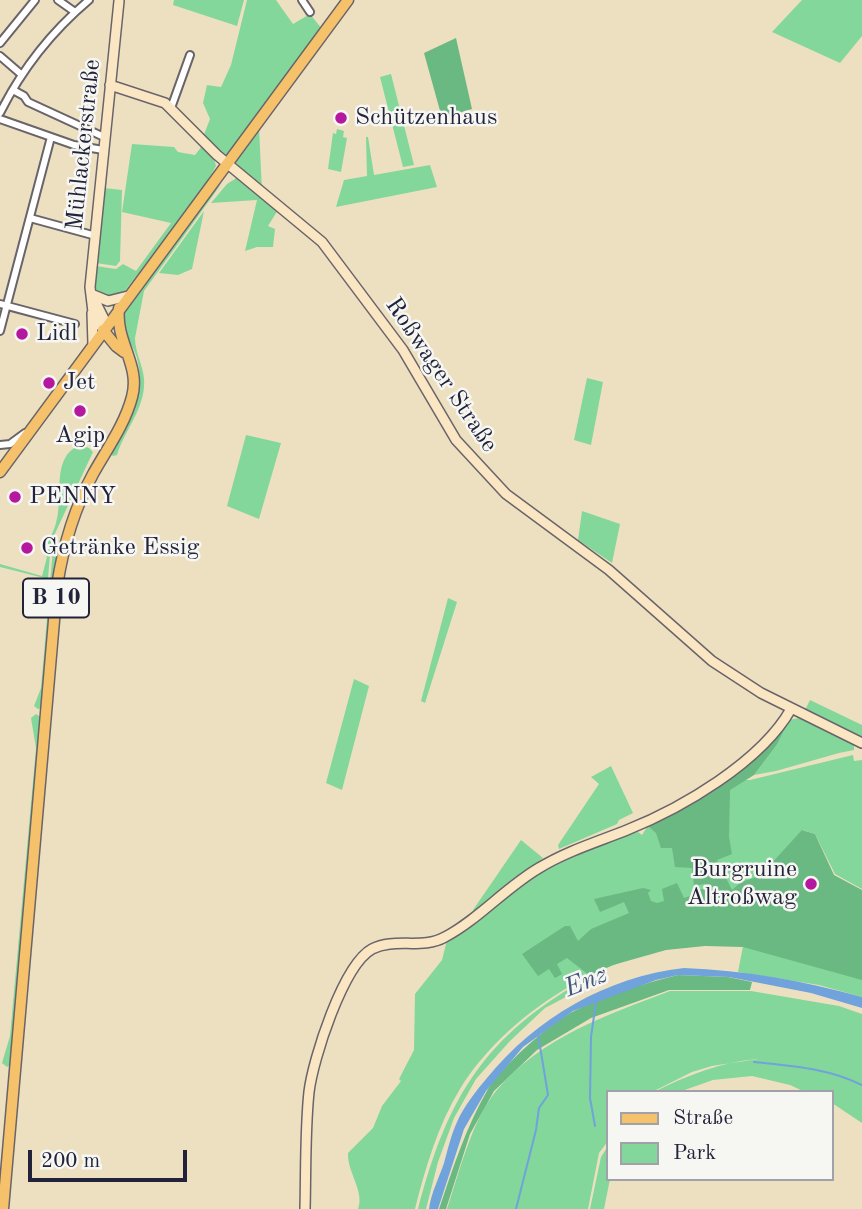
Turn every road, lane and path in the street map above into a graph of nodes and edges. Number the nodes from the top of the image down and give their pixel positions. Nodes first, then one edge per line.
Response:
1 (35, 0) edge
2 (58, 0) edge
3 (89, 0) edge
4 (117, 0) edge
5 (302, 0) edge
6 (348, 0) edge
7 (75, 12) junction
8 (310, 12) dead end
9 (0, 43) edge
10 (190, 55) dead end
11 (0, 56) edge
12 (22, 75) junction
13 (110, 85) junction
14 (13, 90) junction
15 (171, 108) junction
16 (0, 113) edge
17 (0, 119) edge
18 (51, 137) junction
19 (104, 137) junction
20 (103, 150) junction
21 (227, 163) junction
22 (30, 218) junction
23 (96, 236) junction
24 (91, 293) junction
25 (128, 296) junction
26 (3, 305) edge
27 (119, 308) junction
28 (93, 312) junction
29 (75, 324) dead end
30 (105, 327) junction
31 (0, 331) edge
32 (92, 345) junction
33 (122, 348) junction
34 (32, 427) junction
35 (0, 446) edge
36 (6, 459) edge
37 (0, 472) edge
38 (788, 707) junction
39 (862, 743) edge
40 (3, 1209) edge
41 (305, 1209) edge

1 - 9 street
2 - 7 street
3 - 7 street
4 - 13 street, Mühlackerstraße
5 - 8 street
6 - 21 main road
7 - 12 street
10 - 15 street
11 - 12 street
12 - 14 street
13 - 15 street, Roßwager Straße
13 - 19 street, Mühlackerstraße
14 - 16 street
14 - 19 street
15 - 21 street, Roßwager Straße
17 - 18 street
18 - 20 street
18 - 22 street
19 - 20 street, Mühlackerstraße
20 - 23 street, Mühlackerstraße
21 - 25 main road
21 - 38 street, Roßwager Straße
22 - 23 street
22 - 26 street
23 - 24 street, Mühlackerstraße
24 - 25 street
24 - 28 street, Mühlackerstraße
24 - 30 street
25 - 27 main road
26 - 29 street
26 - 31 street
27 - 30 main road
27 - 33 main road
28 - 30 street, Mühlackerstraße
28 - 32 street
30 - 32 main road
30 - 33 main road, B 10
32 - 33 main road
32 - 34 main road
33 - 40 main road, B 10
34 - 35 street
34 - 36 main road
35 - 36 street
36 - 37 main road
38 - 39 street, Roßwager Straße
38 - 41 street

